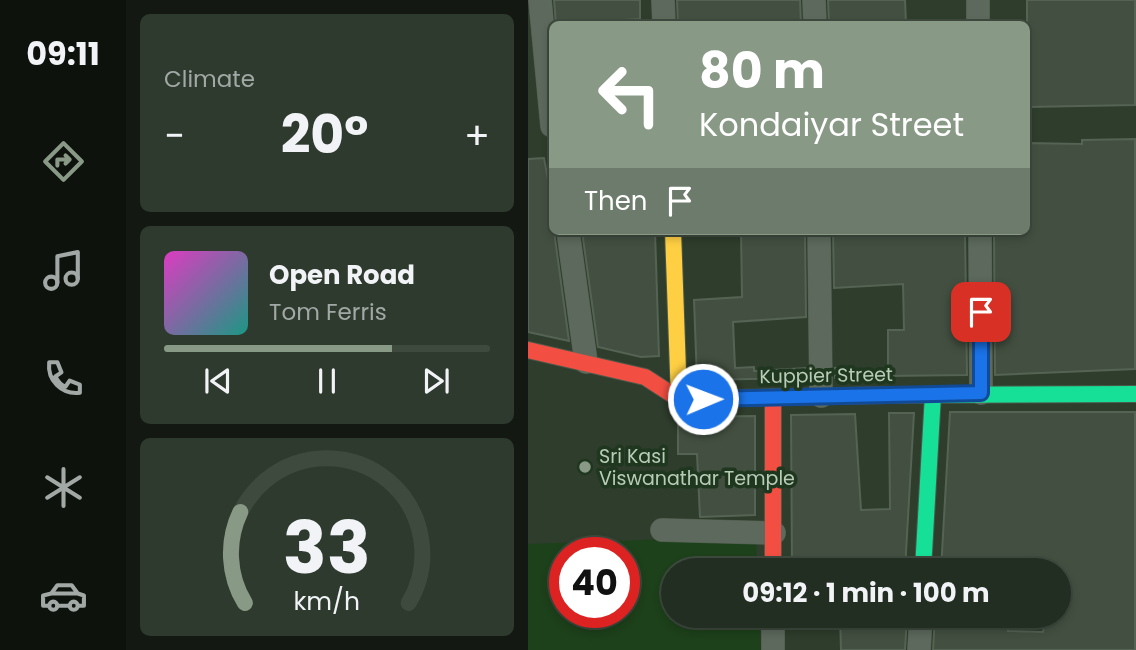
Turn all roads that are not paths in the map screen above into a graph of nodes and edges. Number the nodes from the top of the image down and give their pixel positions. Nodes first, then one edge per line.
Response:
1 (540, 0) edge
2 (663, 0) edge
3 (814, 0) edge
4 (978, 0) edge
5 (664, 21) edge
6 (815, 21) edge
7 (978, 21) edge
8 (549, 94) edge
9 (569, 235) edge
10 (673, 235) edge
11 (819, 235) edge
12 (980, 235) edge
13 (528, 350) edge
14 (586, 362) junction
15 (981, 393) junction
16 (933, 394) junction
17 (1135, 394) edge
18 (821, 396) junction
19 (773, 397) junction
20 (679, 399) junction
21 (662, 530) dead end
22 (774, 533) junction
23 (773, 558) edge
24 (925, 558) edge
25 (773, 628) edge
26 (920, 628) edge
27 (773, 650) edge
28 (919, 650) edge

1 - 8 street
2 - 5 street
3 - 6 street
4 - 7 street
9 - 14 street
10 - 20 street
11 - 18 street
12 - 15 street
13 - 14 street
14 - 20 street
15 - 16 street, Kuppier Street
15 - 17 street, Kuppier Street
16 - 18 street, Kuppier Street
16 - 24 street
18 - 19 street, Kuppier Street
19 - 20 street, Kuppier Street
19 - 22 street
21 - 22 street
22 - 23 street
25 - 27 street
26 - 28 street

